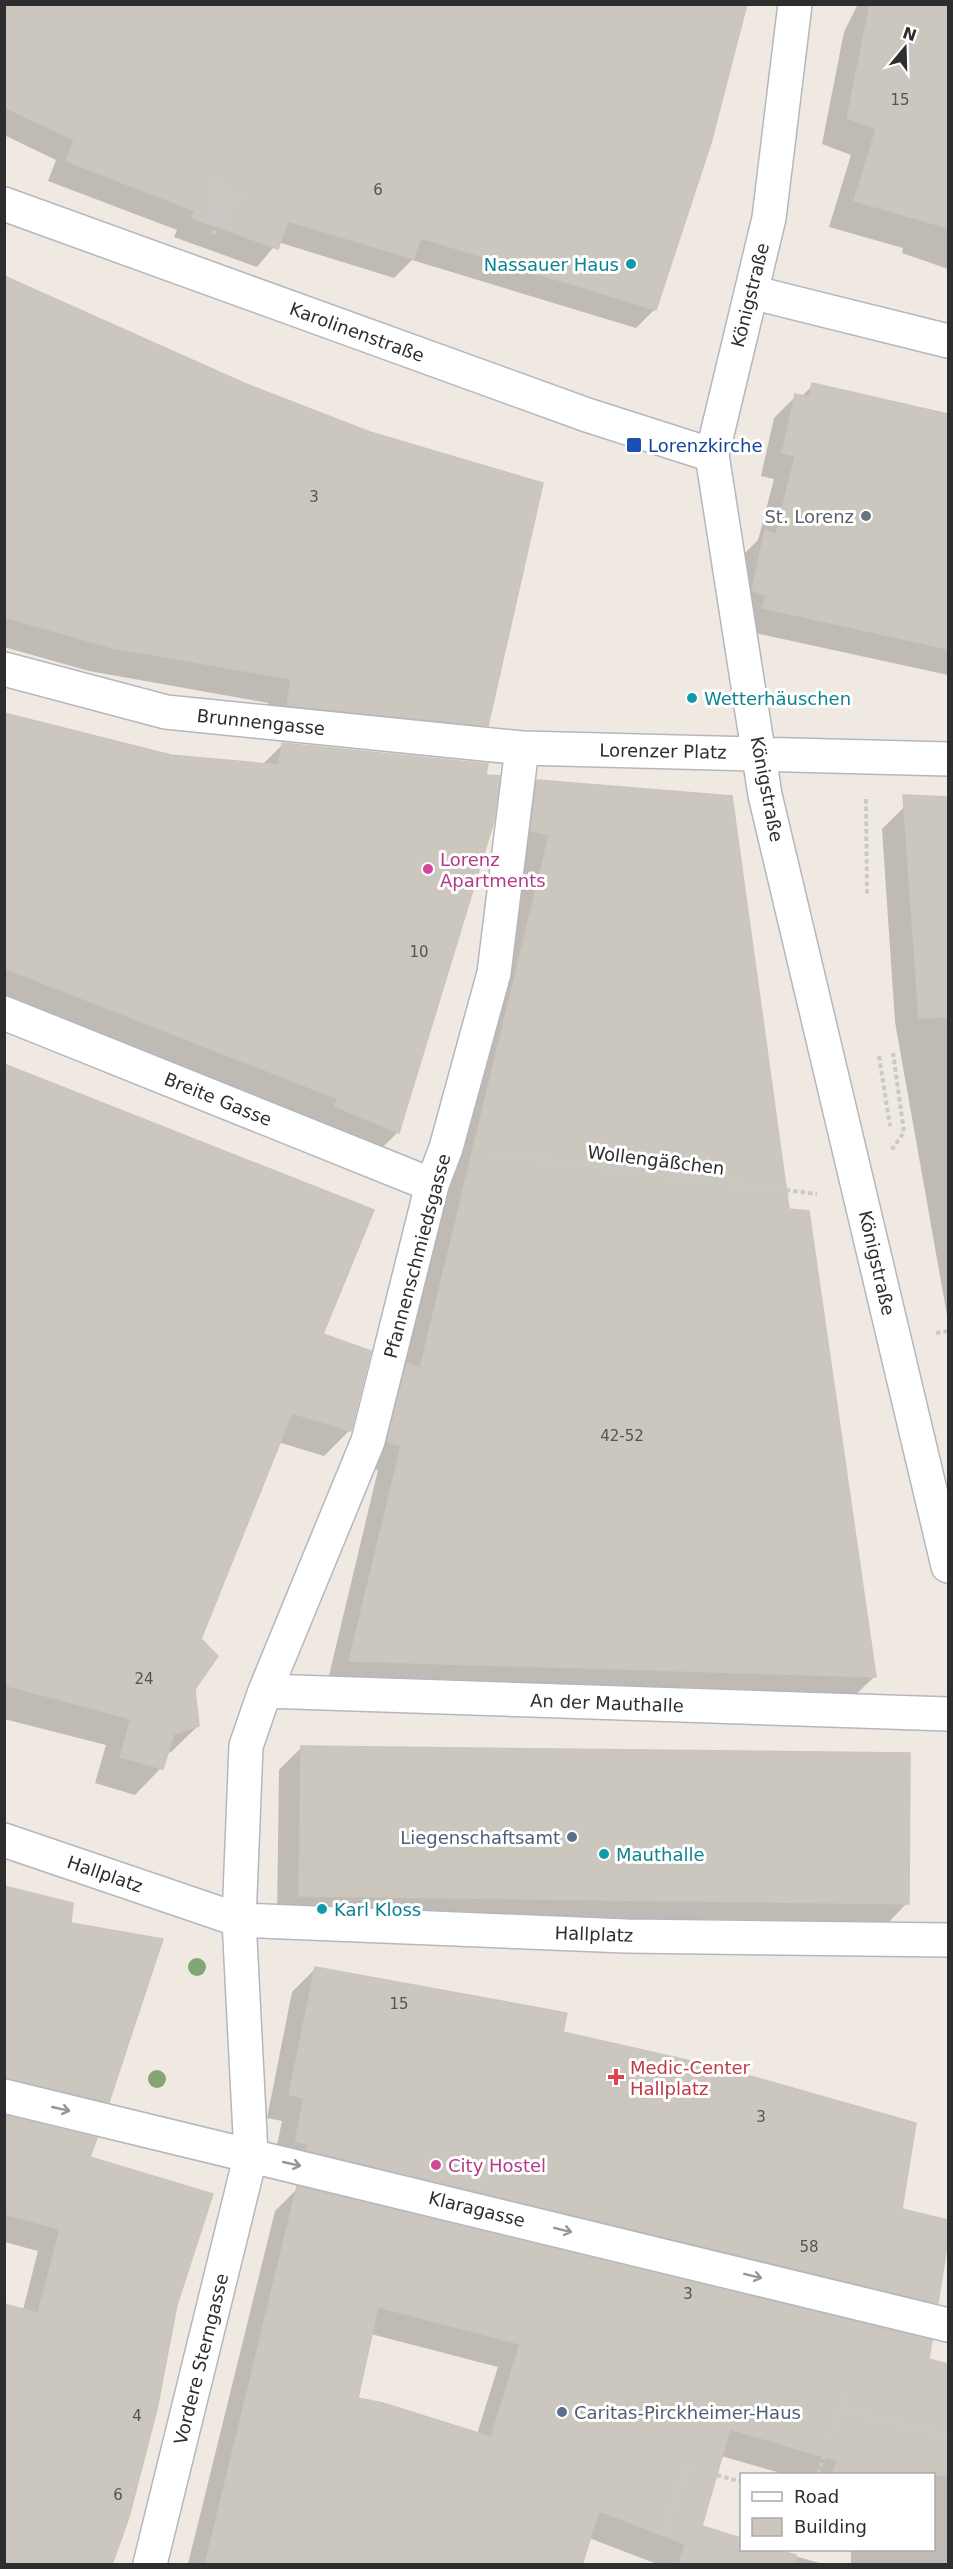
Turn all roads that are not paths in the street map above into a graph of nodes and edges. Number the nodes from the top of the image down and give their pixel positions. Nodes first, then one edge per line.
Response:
1 (795, 4) edge
2 (4, 204) edge
3 (751, 292) junction
4 (948, 341) edge
5 (711, 455) junction
6 (4, 669) edge
7 (522, 748) junction
8 (759, 754) junction
9 (948, 759) edge
10 (4, 1013) edge
11 (432, 1185) junction
12 (948, 1566) edge
13 (265, 1691) junction
14 (948, 1714) edge
15 (4, 1840) edge
16 (239, 1920) junction
17 (948, 1940) edge
18 (4, 2096) edge
19 (251, 2154) junction
20 (948, 2325) edge
21 (150, 2565) edge

1 - 3 street, Königstraße
2 - 5 street, Karolinenstraße
3 - 4 street
3 - 5 street, Königstraße
5 - 8 street, Königstraße
6 - 7 street, Brunnengasse
7 - 8 street, Lorenzer Platz
7 - 11 street, Pfannenschmiedsgasse
8 - 9 street, Lorenzer Platz
8 - 12 street, Königstraße
10 - 11 street, Breite Gasse
11 - 13 street, Pfannenschmiedsgasse
13 - 14 street, An der Mauthalle
13 - 16 street, Pfannenschmiedsgasse
15 - 16 street, Hallplatz
16 - 17 street, Hallplatz
16 - 19 street
18 -> 19 street, Klaragasse
19 -> 20 street, Klaragasse
19 - 21 street, Vordere Sterngasse

